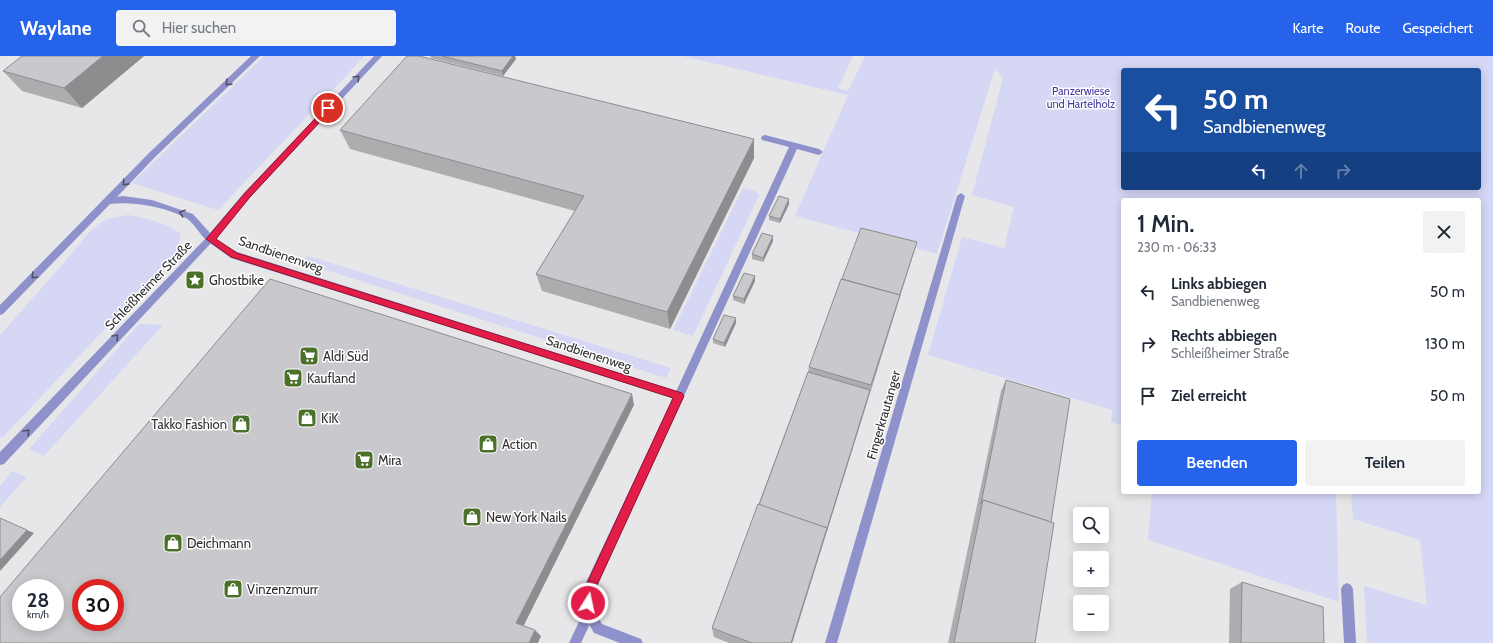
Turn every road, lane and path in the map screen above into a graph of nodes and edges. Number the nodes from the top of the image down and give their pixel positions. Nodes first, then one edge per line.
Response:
1 (256, 56) edge
2 (378, 56) edge
3 (765, 138) dead end
4 (794, 146) junction
5 (818, 152) dead end
6 (961, 196) dead end
7 (107, 201) junction
8 (210, 239) junction
9 (0, 311) edge
10 (679, 396) junction
11 (0, 460) edge
12 (1347, 589) dead end
13 (589, 613) junction
14 (575, 643) edge
15 (637, 643) edge
16 (831, 643) edge
17 (1350, 643) edge

1 -> 7 street
8 -> 2 street, Schleißheimer Straße
3 - 4 street
4 - 5 street
4 - 10 street
6 - 16 street, Fingerkrautanger
8 -> 7 street, Sandbienenweg
7 -> 9 street
8 - 10 street, Sandbienenweg
11 -> 8 street, Schleißheimer Straße
10 - 13 street
12 - 17 street
13 - 14 street
13 - 15 street

